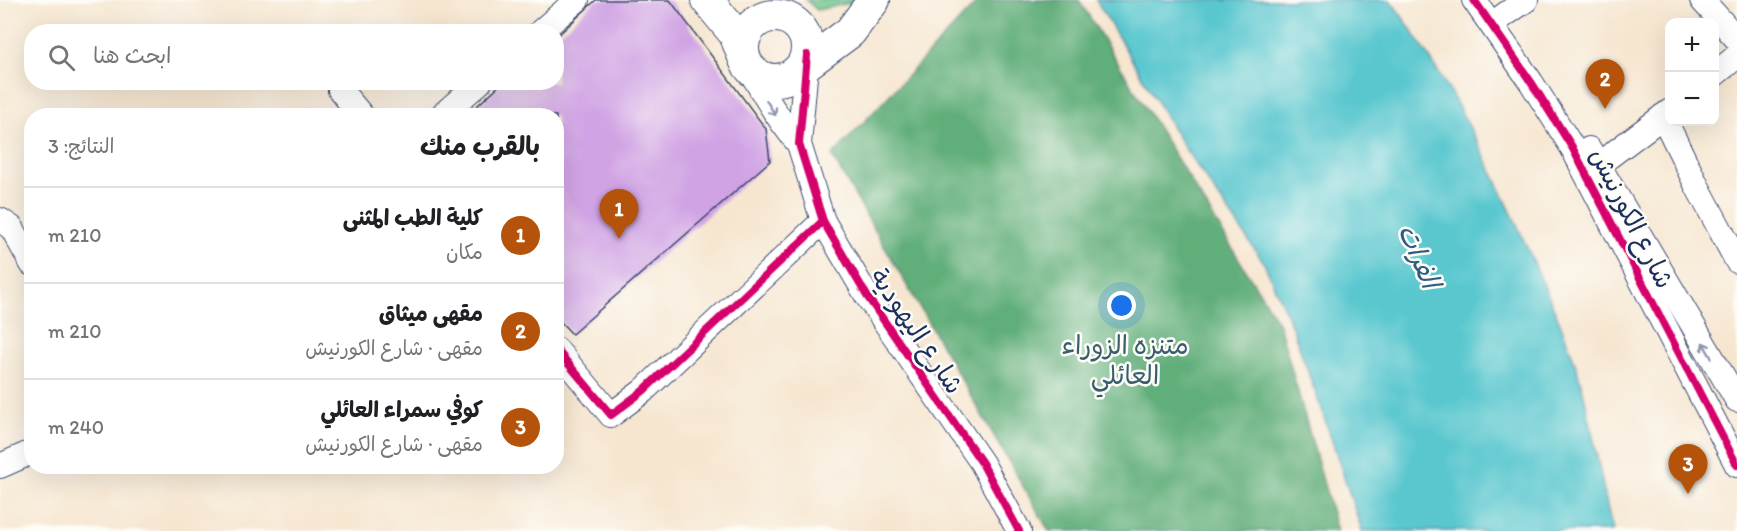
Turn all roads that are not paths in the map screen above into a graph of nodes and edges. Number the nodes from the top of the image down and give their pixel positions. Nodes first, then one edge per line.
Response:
1 (577, 0) edge
2 (707, 0) edge
3 (872, 0) edge
4 (1474, 0) edge
5 (1526, 0) edge
6 (1702, 0) edge
7 (1497, 8) edge
8 (779, 12) edge
9 (549, 24) edge
10 (1737, 39) edge
11 (1737, 56) edge
12 (747, 62) junction
13 (803, 64) junction
14 (1718, 72) edge
15 (340, 90) dead end
16 (471, 90) edge
17 (355, 108) edge
18 (450, 108) edge
19 (1665, 114) edge
20 (1672, 126) edge
21 (799, 144) junction
22 (1599, 164) junction
23 (0, 220) edge
24 (823, 221) junction
25 (24, 250) edge
26 (1737, 261) edge
27 (1663, 297) junction
28 (564, 359) edge
29 (1737, 400) edge
30 (24, 456) edge
31 (1737, 465) edge
32 (0, 466) edge
33 (1019, 531) edge

1 - 9 street
2 - 12 main road
3 - 8 main road
3 - 13 main road
4 - 27 street, شارع الكورنيش
5 - 7 street
6 - 10 street
7 - 22 street, شارع الكورنيش
8 - 12 main road
8 - 13 main road
11 - 14 street
12 - 13 main road
12 -> 21 street
13 - 21 street
15 - 17 street
16 - 18 street
19 - 22 street
20 - 26 street
21 - 24 street, شارع اليهودية
22 - 27 street, شارع الكورنيش
23 - 25 street
24 - 28 street
24 - 33 street, شارع اليهودية
29 -> 27 street, شارع الكورنيش
27 - 31 street, شارع الكورنيش
30 - 32 street

